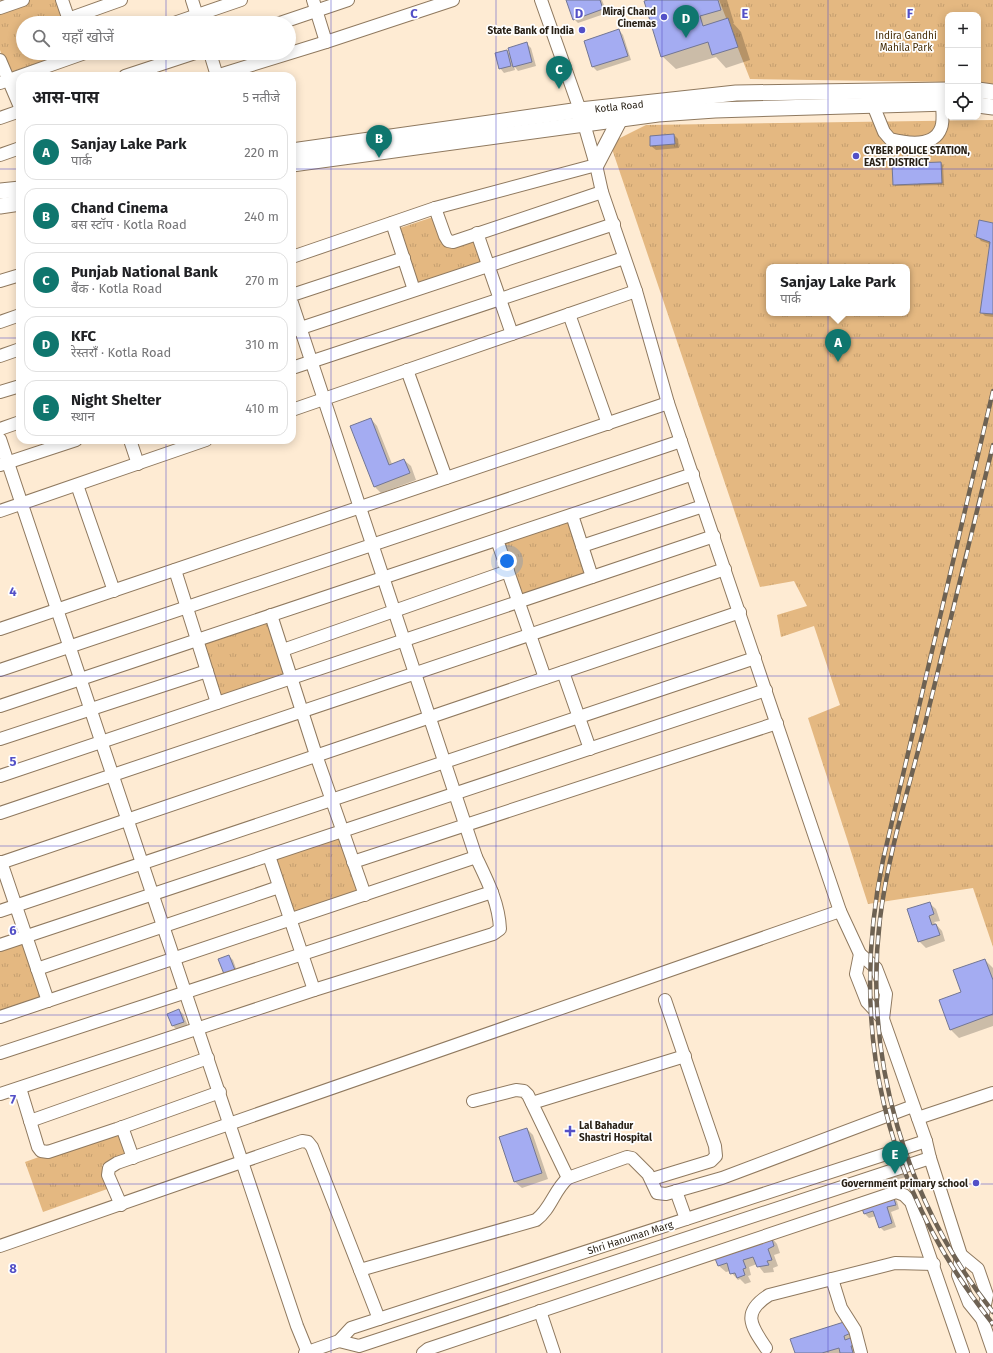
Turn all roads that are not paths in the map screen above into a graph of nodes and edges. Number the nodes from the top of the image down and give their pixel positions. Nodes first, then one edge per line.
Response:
1 (23, 0) edge
2 (62, 0) edge
3 (120, 0) edge
4 (192, 0) edge
5 (241, 0) edge
6 (348, 0) edge
7 (453, 0) edge
8 (541, 0) edge
9 (315, 5) edge
10 (0, 8) edge
11 (67, 16) edge
12 (81, 16) edge
13 (197, 16) edge
14 (205, 16) edge
15 (294, 16) edge
16 (326, 42) junction
17 (296, 51) edge
18 (0, 60) edge
19 (65, 60) edge
20 (174, 60) edge
21 (212, 60) edge
22 (268, 60) edge
23 (32, 72) edge
24 (137, 72) edge
25 (216, 72) edge
26 (230, 72) edge
27 (16, 78) edge
28 (4, 82) edge
29 (981, 90) edge
30 (993, 92) edge
31 (945, 98) edge
32 (945, 98) edge
33 (16, 101) edge
34 (873, 105) junction
35 (945, 105) edge
36 (981, 105) edge
37 (993, 107) edge
38 (16, 112) edge
39 (582, 117) junction
40 (0, 118) edge
41 (620, 119) junction
42 (16, 149) edge
43 (296, 151) edge
44 (0, 155) edge
45 (296, 163) edge
46 (596, 165) junction
47 (16, 189) edge
48 (0, 191) edge
49 (602, 192) junction
50 (16, 204) edge
51 (0, 206) edge
52 (435, 208) junction
53 (392, 223) junction
54 (614, 224) junction
55 (477, 233) junction
56 (296, 256) edge
57 (404, 258) junction
58 (624, 258) junction
59 (488, 265) junction
60 (16, 276) edge
61 (0, 281) edge
62 (414, 290) junction
63 (636, 291) junction
64 (296, 294) edge
65 (500, 298) junction
66 (569, 314) junction
67 (16, 316) edge
68 (0, 322) edge
69 (296, 330) edge
70 (512, 334) junction
71 (16, 350) edge
72 (0, 356) edge
73 (311, 361) junction
74 (296, 367) edge
75 (407, 370) junction
76 (16, 387) edge
77 (0, 392) edge
78 (324, 399) junction
79 (668, 403) junction
80 (296, 409) edge
81 (16, 423) edge
82 (608, 424) junction
83 (0, 429) edge
84 (0, 439) edge
85 (681, 441) junction
86 (64, 444) edge
87 (131, 444) edge
88 (195, 444) edge
89 (4, 464) edge
90 (138, 464) junction
91 (693, 474) junction
92 (446, 478) junction
93 (77, 485) junction
94 (22, 504) junction
95 (703, 506) junction
96 (360, 508) junction
97 (0, 511) edge
98 (572, 515) junction
99 (714, 536) junction
100 (497, 540) junction
101 (372, 545) junction
102 (582, 546) junction
103 (725, 569) junction
104 (175, 570) junction
105 (508, 571) junction
106 (592, 577) junction
107 (383, 578) junction
108 (114, 591) junction
109 (519, 601) junction
110 (187, 607) junction
111 (58, 610) junction
112 (394, 610) junction
113 (740, 612) junction
114 (271, 615) junction
115 (0, 629) edge
116 (530, 635) junction
117 (197, 640) junction
118 (404, 640) junction
119 (70, 647) junction
120 (283, 650) junction
121 (755, 658) junction
122 (0, 670) edge
123 (207, 671) junction
124 (563, 672) junction
125 (415, 673) junction
126 (291, 678) junction
127 (545, 678) junction
128 (81, 679) junction
129 (766, 690) junction
130 (217, 703) junction
131 (0, 706) edge
132 (91, 709) junction
133 (302, 711) junction
134 (430, 717) junction
135 (579, 717) junction
136 (778, 723) junction
137 (0, 739) edge
138 (102, 742) junction
139 (590, 749) junction
140 (316, 755) junction
141 (444, 762) junction
142 (113, 775) junction
143 (0, 776) edge
144 (455, 794) junction
145 (332, 800) junction
146 (0, 813) edge
147 (128, 819) junction
148 (465, 824) junction
149 (342, 831) junction
150 (269, 856) junction
151 (476, 857) junction
152 (0, 862) edge
153 (353, 862) junction
154 (143, 863) junction
155 (279, 887) junction
156 (492, 892) junction
157 (153, 894) junction
158 (364, 895) junction
159 (16, 905) junction
160 (0, 910) edge
161 (840, 911) junction
162 (290, 920) junction
163 (164, 926) junction
164 (26, 936) junction
165 (0, 945) edge
166 (302, 953) junction
167 (860, 954) junction
168 (175, 958) junction
169 (37, 969) junction
170 (314, 990) junction
171 (186, 992) junction
172 (665, 1000) dead end
173 (48, 1001) junction
174 (0, 1017) edge
175 (883, 1019) junction
176 (198, 1028) junction
177 (0, 1053) edge
178 (684, 1056) junction
179 (208, 1058) junction
180 (20, 1088) junction
181 (220, 1092) junction
182 (0, 1093) edge
183 (993, 1093) edge
184 (472, 1100) dead end
185 (532, 1103) junction
186 (913, 1106) junction
187 (918, 1118) junction
188 (30, 1121) junction
189 (231, 1124) junction
190 (122, 1127) junction
191 (926, 1141) junction
192 (133, 1158) junction
193 (930, 1158) junction
194 (244, 1163) junction
195 (568, 1178) junction
196 (652, 1179) junction
197 (676, 1191) junction
198 (121, 1205) junction
199 (686, 1219) junction
200 (0, 1246) edge
201 (961, 1255) junction
202 (934, 1264) junction
203 (360, 1270) junction
204 (832, 1279) junction
205 (540, 1311) junction
206 (982, 1318) junction
207 (379, 1319) junction
208 (339, 1340) junction
209 (766, 1348) dead end
210 (993, 1351) edge
211 (307, 1353) edge
212 (423, 1353) edge
213 (554, 1353) edge
214 (861, 1353) edge
215 (963, 1353) edge

1 - 10 street
2 - 11 street
3 - 12 street
4 - 13 street
5 - 14 street
6 - 9 street
7 - 16 street
8 - 39 street
9 - 15 street
9 - 16 street
16 - 17 street
18 - 28 street
19 - 23 street
20 - 24 street
21 - 25 street
22 - 26 street
27 - 28 street
28 - 33 street
29 - 30 main road
31 - 39 main road, Kotla Road
32 - 34 main road, Kotla Road
34 - 35 street
34 - 41 main road, Kotla Road
36 - 37 main road
38 - 40 street
39 - 41 main road, Kotla Road
39 - 43 main road, Kotla Road
39 - 45 main road, Kotla Road
39 - 46 street
41 - 46 main road
42 - 44 street
46 - 49 street
46 - 52 street
47 - 48 main road
49 - 54 street
49 - 55 street
50 - 51 main road
52 - 53 street
52 - 55 street
53 - 56 street
53 - 57 street
54 - 58 street
54 - 59 street
55 - 59 street
57 - 62 street
57 - 64 street
58 - 63 street
58 - 65 street
59 - 62 street
59 - 65 street
60 - 61 street
62 - 69 street
63 - 66 street
63 - 79 street
65 - 70 street
65 - 73 street
66 - 70 street
66 - 82 street
67 - 68 street
69 - 73 street
70 - 75 street
71 - 72 street
73 - 74 street
73 - 78 street
75 - 78 street
75 - 92 street
76 - 77 street
78 - 80 street
78 - 96 street
79 - 82 street
79 - 85 street
81 - 83 street
82 - 92 street
84 - 89 street
85 - 91 street
85 - 101 street
86 - 89 street
87 - 90 street
88 - 90 street
89 - 94 street
90 - 93 street
91 - 95 street
91 - 98 street
92 - 96 street
93 - 94 street
93 - 108 street
94 - 97 street
94 - 111 street
95 - 99 street
95 - 102 street
96 - 101 street
96 - 104 street
98 - 100 street
98 - 102 street
99 - 103 street
99 - 106 street
100 - 105 street
100 - 107 street
101 - 107 street
101 - 110 street
102 - 106 street
103 - 113 street
103 - 116 street
104 - 108 street
104 - 110 street
105 - 109 street
105 - 112 street
106 - 109 street
107 - 112 street
107 - 114 street
108 - 111 street
109 - 116 street
109 - 118 street
110 - 117 street
110 - 119 street
111 - 115 street
111 - 119 street
112 - 118 street
112 - 120 street
113 - 121 street
113 - 124 street
114 - 117 street
114 - 120 street
116 - 125 street
116 - 127 street
117 - 123 street
117 - 128 street
118 - 125 street
118 - 126 street
119 - 122 street
119 - 128 street
120 - 126 street
121 - 129 street
121 - 135 street
123 - 130 street
123 - 132 street
124 - 127 street
124 - 135 street
125 - 133 street
125 - 134 street
126 - 130 street
126 - 133 street
127 - 134 street
128 - 131 street
128 - 132 street
129 - 136 street
129 - 139 street
130 - 138 street
132 - 137 street
132 - 138 street
133 - 140 street
133 - 142 street
134 - 140 street
134 - 141 street
135 - 139 street
135 - 141 street
136 - 148 street
136 - 161 street
138 - 142 street
138 - 143 street
139 - 144 street
140 - 145 street
140 - 147 street
141 - 144 street
141 - 145 street
142 - 146 street
142 - 147 street
144 - 148 street
144 - 149 street
145 - 149 street
145 - 154 street
147 - 152 street
147 - 154 street
148 - 151 street
148 - 153 street
149 - 150 street
149 - 153 street
150 - 155 street
150 - 157 street
151 - 156 street
151 - 158 street
152 - 159 street
153 - 158 street
154 - 157 street
154 - 159 street
155 - 162 street
155 - 163 street
156 - 166 street
156 - 170 street
157 - 163 street
157 - 164 street
158 - 162 street
159 - 160 street
159 - 164 street
161 - 167 street
161 - 189 street
162 - 166 street
162 - 168 street
163 - 168 street
163 - 169 street
164 - 165 street
164 - 169 street
166 - 170 street
166 - 171 street
167 - 175 street
167 - 175 street
168 - 171 street
168 - 173 street
169 - 173 street
170 - 176 street
171 - 176 street
171 - 177 street
172 - 178 street
173 - 174 street
175 - 186 street
176 - 179 street
176 - 180 street
178 - 185 street
178 - 196 street
179 - 181 street
179 - 188 street
180 - 182 street
180 - 188 street
181 - 189 street
181 - 190 street
183 - 187 street
184 - 185 street
185 - 195 street
186 - 187 street
186 - 197 street
187 - 191 street
188 - 190 street
189 - 192 street
189 - 194 street
190 - 192 street
191 - 193 street
191 - 199 street, Shri Hanuman Marg
192 - 198 street
193 - 201 street
193 - 208 street, Shri Hanuman Marg
194 - 198 street
194 - 203 street
194 - 211 street
195 - 196 street
195 - 203 street
196 - 197 street
197 - 199 street
198 - 200 street
199 - 207 street, Shri Hanuman Marg
201 - 206 street
201 - 206 street
202 - 204 street
202 - 205 street
202 - 215 street
203 - 207 street
204 - 209 street
204 - 214 street
205 - 212 street
205 - 213 street
206 - 210 street
207 - 208 street, Shri Hanuman Marg
208 - 211 street, Shri Hanuman Marg

